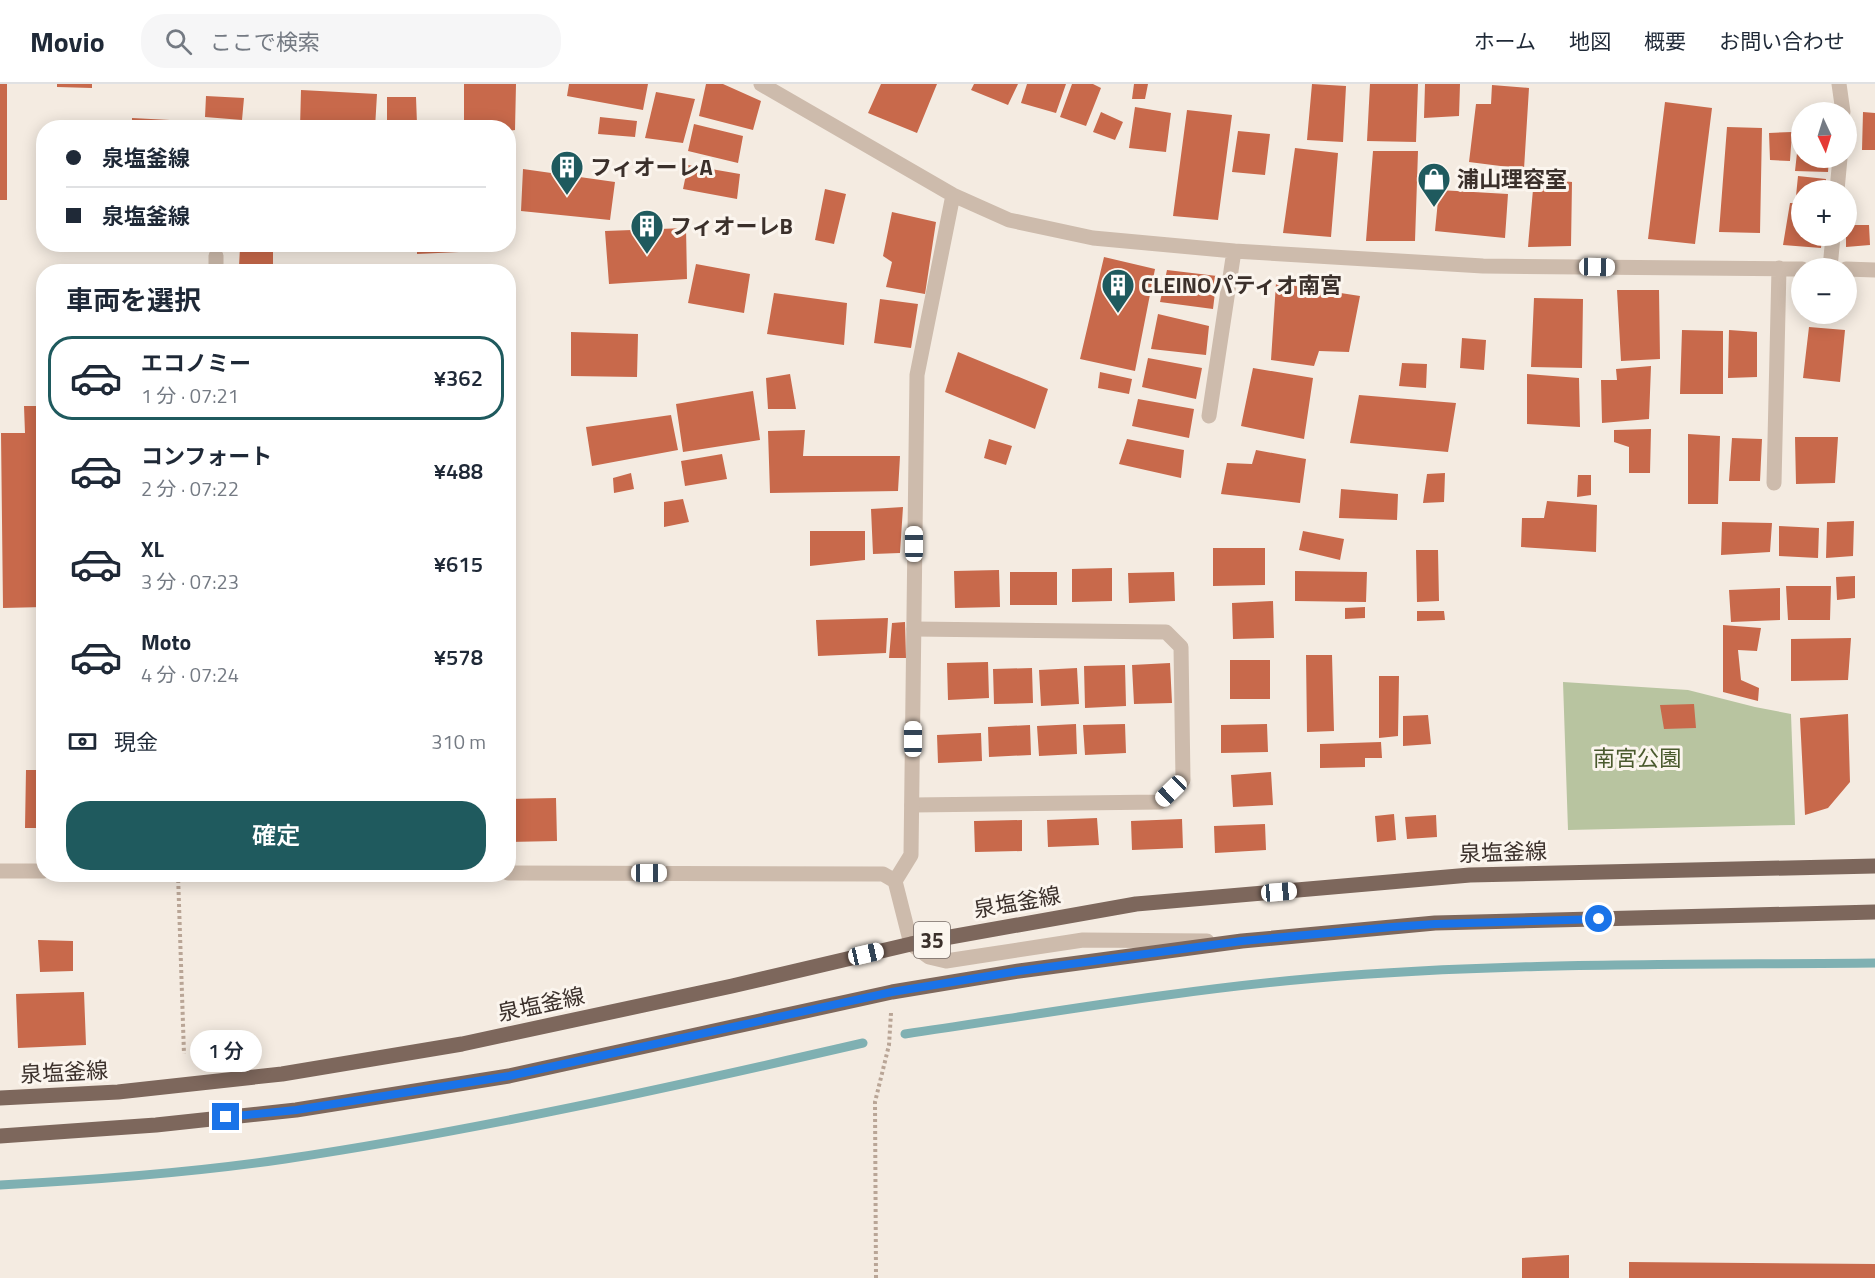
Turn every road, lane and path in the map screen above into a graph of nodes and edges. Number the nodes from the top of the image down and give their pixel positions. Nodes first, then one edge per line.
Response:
1 (761, 84) edge
2 (1839, 84) edge
3 (1842, 102) edge
4 (953, 195) junction
5 (1234, 250) junction
6 (216, 256) dead end
7 (216, 264) edge
8 (1779, 268) junction
9 (1791, 269) edge
10 (1857, 269) edge
11 (1875, 270) edge
12 (1209, 416) dead end
13 (1774, 483) dead end
14 (914, 629) junction
15 (912, 805) junction
16 (1875, 866) edge
17 (0, 871) edge
18 (36, 871) edge
19 (516, 873) edge
20 (895, 880) junction
21 (178, 882) edge
22 (1875, 912) edge
23 (1242, 941) junction
24 (911, 944) junction
25 (892, 992) junction
26 (184, 1054) dead end
27 (0, 1098) edge
28 (0, 1136) edge
29 (876, 1278) edge

1 - 4 street
2 - 3 street
4 - 5 street
4 - 14 street
5 - 8 street
5 - 12 street
6 - 7 street
8 - 9 street
8 - 13 street
10 - 11 street
14 - 15 street
14 - 15 street
15 - 20 street
16 - 24 main road, 泉塩釜線 / 35
17 - 18 street
19 - 20 street
20 - 24 street
21 - 26 path
22 - 23 main road, 35
23 - 24 street
23 - 25 main road, 35
24 - 27 main road, 泉塩釜線 / 35
25 - 28 main road, 35
25 - 29 path

